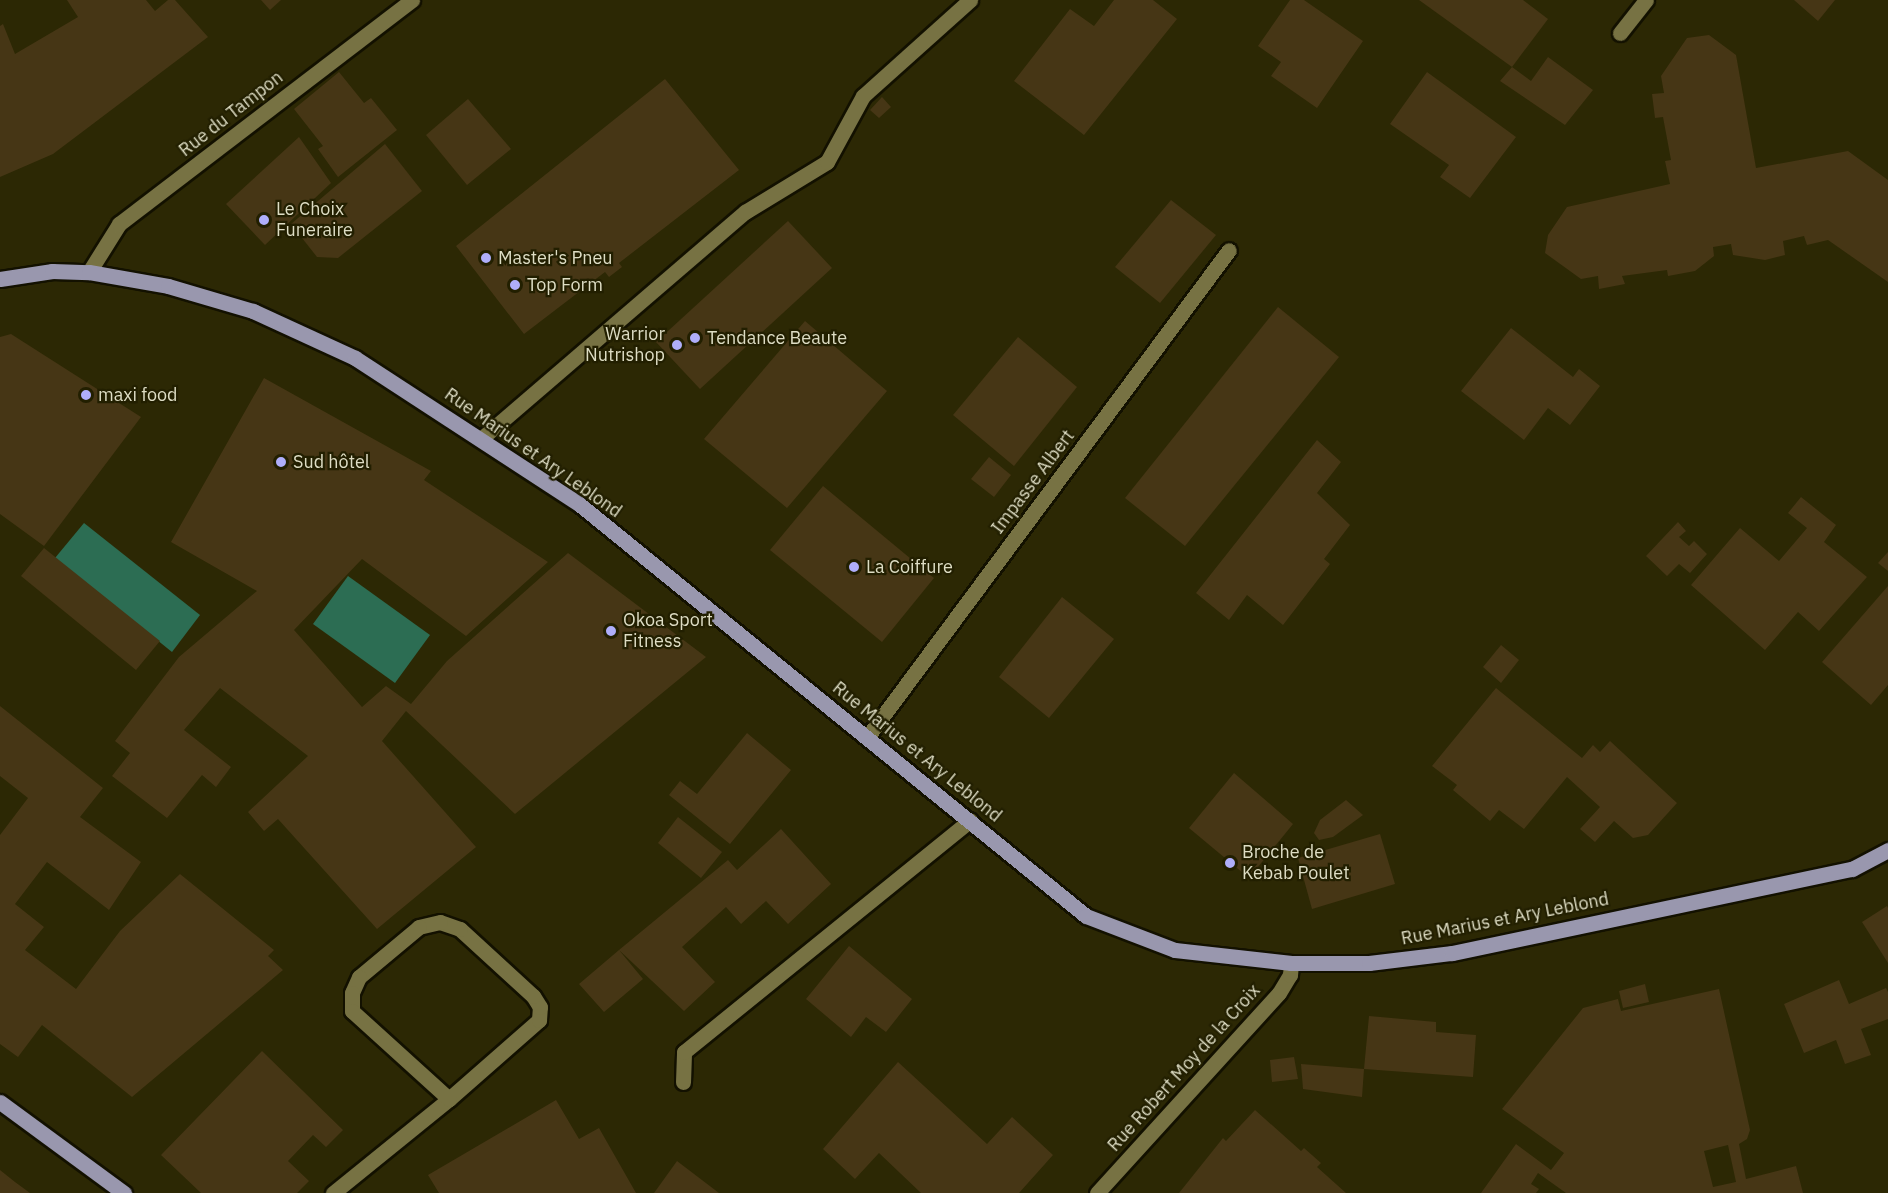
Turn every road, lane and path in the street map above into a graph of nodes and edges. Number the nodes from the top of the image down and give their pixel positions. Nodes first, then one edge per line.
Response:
1 (412, 0) edge
2 (970, 0) edge
3 (1646, 0) edge
4 (1620, 33) dead end
5 (1229, 250) dead end
6 (90, 272) junction
7 (0, 279) edge
8 (482, 438) junction
9 (868, 736) junction
10 (969, 820) junction
11 (1888, 850) edge
12 (1291, 963) junction
13 (683, 1082) dead end
14 (449, 1099) junction
15 (0, 1102) edge
16 (124, 1193) edge
17 (333, 1193) edge
18 (1097, 1193) edge

1 - 6 street, Rue du Tampon
2 - 8 street
3 - 4 street
5 - 9 street, Impasse Albert
6 - 7 main road, Rue Marius et Ary Leblond
6 - 8 main road, Rue Marius et Ary Leblond
8 - 9 main road, Rue Marius et Ary Leblond
9 - 10 main road, Rue Marius et Ary Leblond
10 - 12 main road, Rue Marius et Ary Leblond
10 - 13 street
11 - 12 main road, Rue Marius et Ary Leblond
12 - 18 street, Rue Robert Moy de la Croix
14 - 14 street
14 - 17 street
15 - 16 main road

